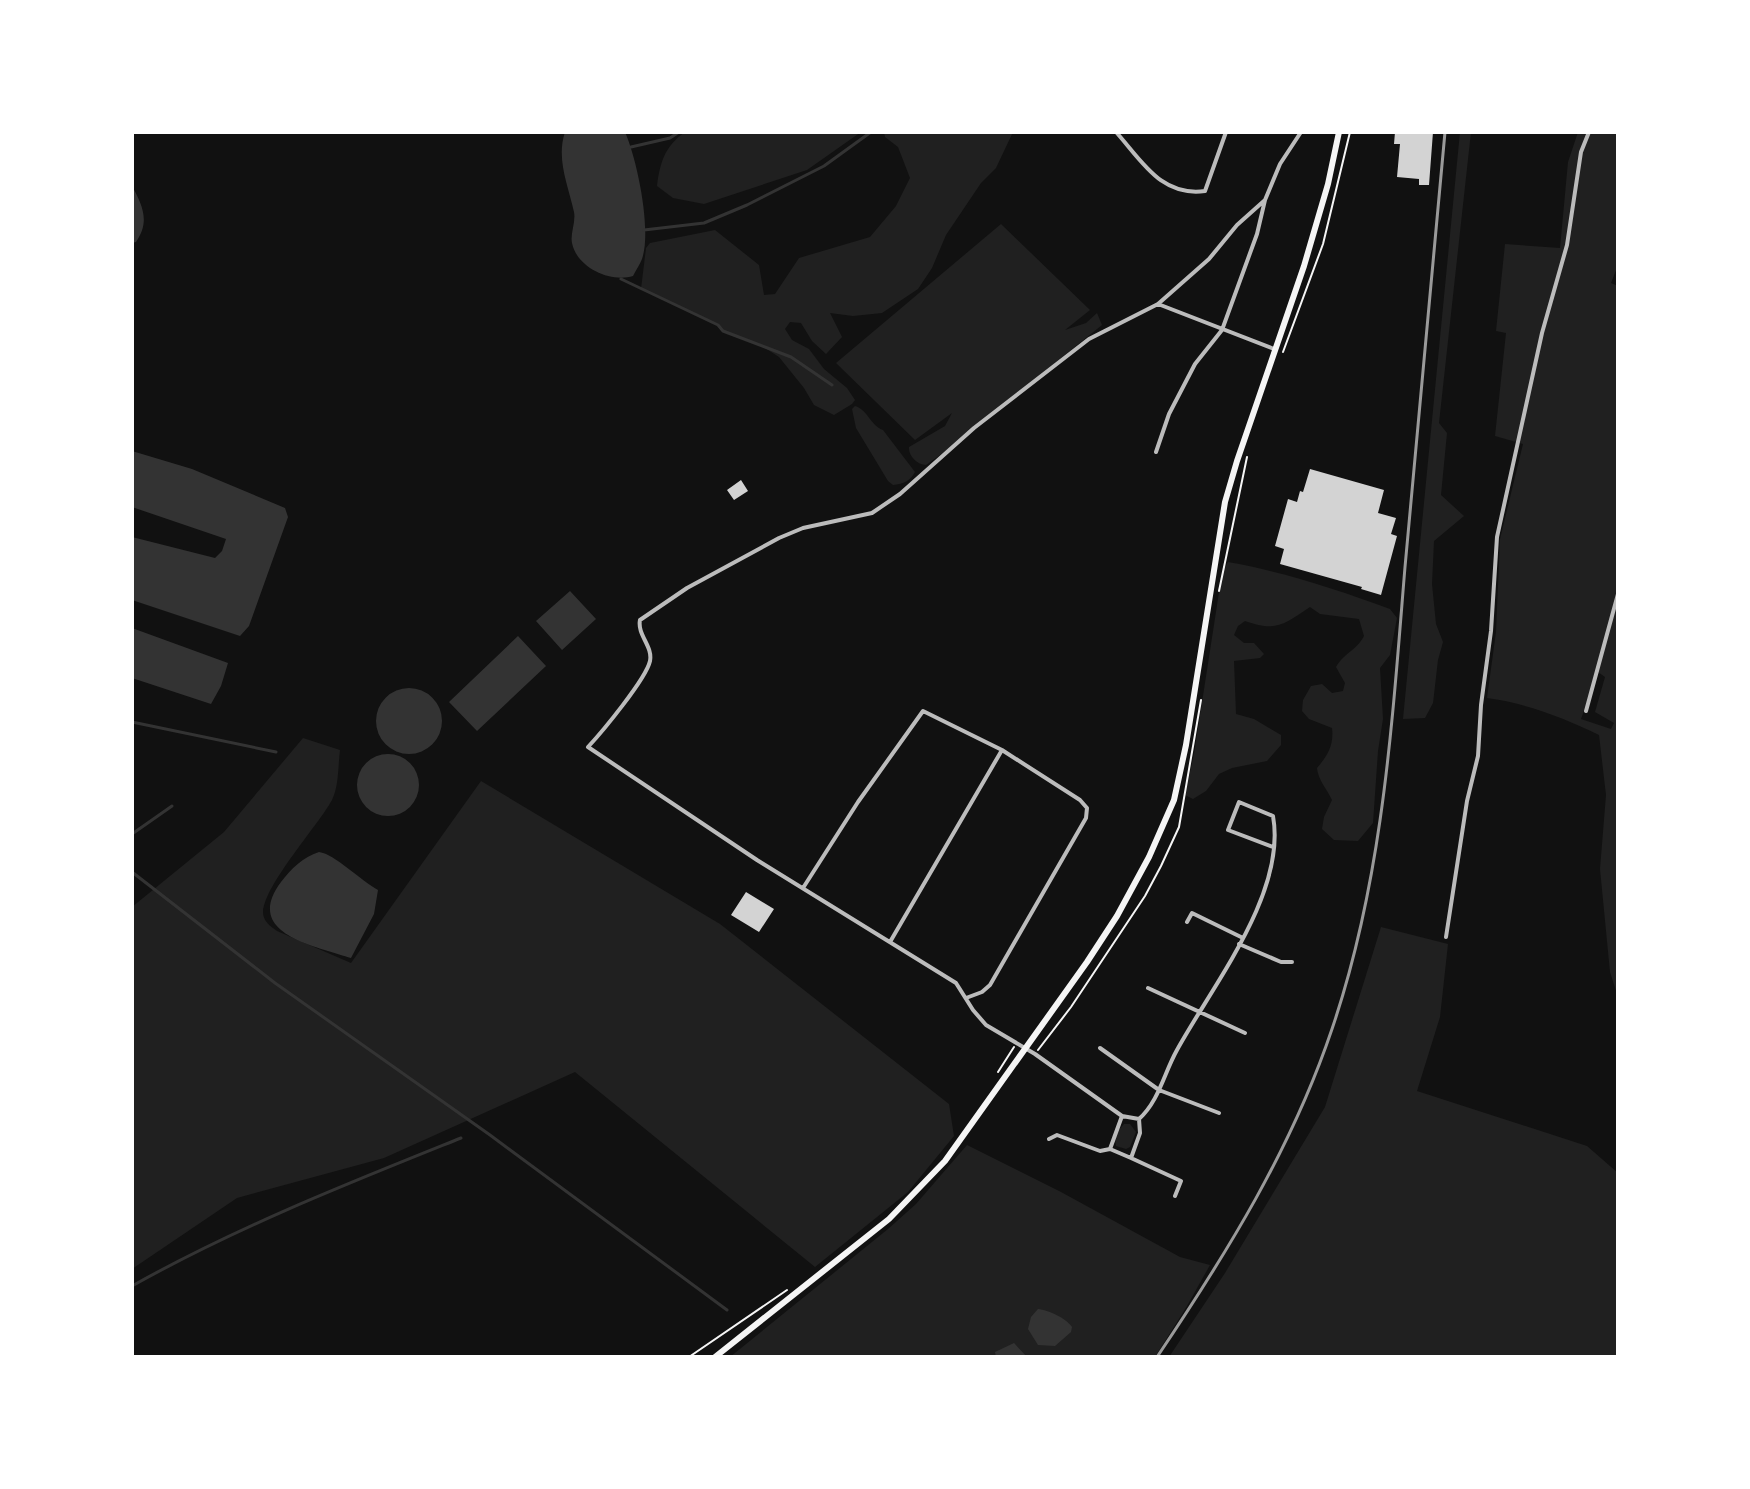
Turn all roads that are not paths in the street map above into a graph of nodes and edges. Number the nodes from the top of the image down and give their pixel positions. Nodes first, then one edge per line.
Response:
1 (1116, 132) edge
2 (1226, 132) edge
3 (1301, 132) edge
4 (1339, 132) edge
5 (1589, 132) edge
6 (1265, 200) junction
7 (1158, 304) junction
8 (1222, 330) junction
9 (1274, 349) junction
10 (1156, 452) dead end
11 (1618, 594) edge
12 (1586, 711) dead end
13 (1002, 750) junction
14 (1273, 847) junction
15 (803, 888) junction
16 (1187, 922) dead end
17 (1446, 937) dead end
18 (1243, 938) junction
19 (890, 942) junction
20 (1239, 944) junction
21 (1292, 962) dead end
22 (1148, 988) dead end
23 (966, 998) junction
24 (1199, 1014) junction
25 (1245, 1033) dead end
26 (1100, 1048) dead end
27 (1026, 1049) junction
28 (1159, 1090) junction
29 (1219, 1113) dead end
30 (1122, 1116) junction
31 (1139, 1119) junction
32 (1049, 1139) dead end
33 (1110, 1149) junction
34 (1131, 1158) junction
35 (1175, 1196) dead end
36 (715, 1357) edge

1 - 2 street
3 - 6 street
4 - 9 main road
5 - 17 street
6 - 7 street
6 - 8 street
7 - 8 street
7 - 15 street
8 - 9 street
8 - 10 street
9 - 27 main road
11 - 12 street
13 - 15 street
13 - 19 street
13 - 23 street
14 - 14 street
14 - 18 street
15 - 19 street
16 - 18 street
18 - 20 street
19 - 23 street
20 - 21 street
20 - 24 street
22 - 24 street
23 - 27 street
24 - 25 street
24 - 28 street
26 - 28 street
27 - 30 street
27 - 36 main road
28 - 29 street
28 - 31 street
30 - 31 street
30 - 33 street
31 - 34 street
32 - 33 street
33 - 34 street
34 - 35 street

